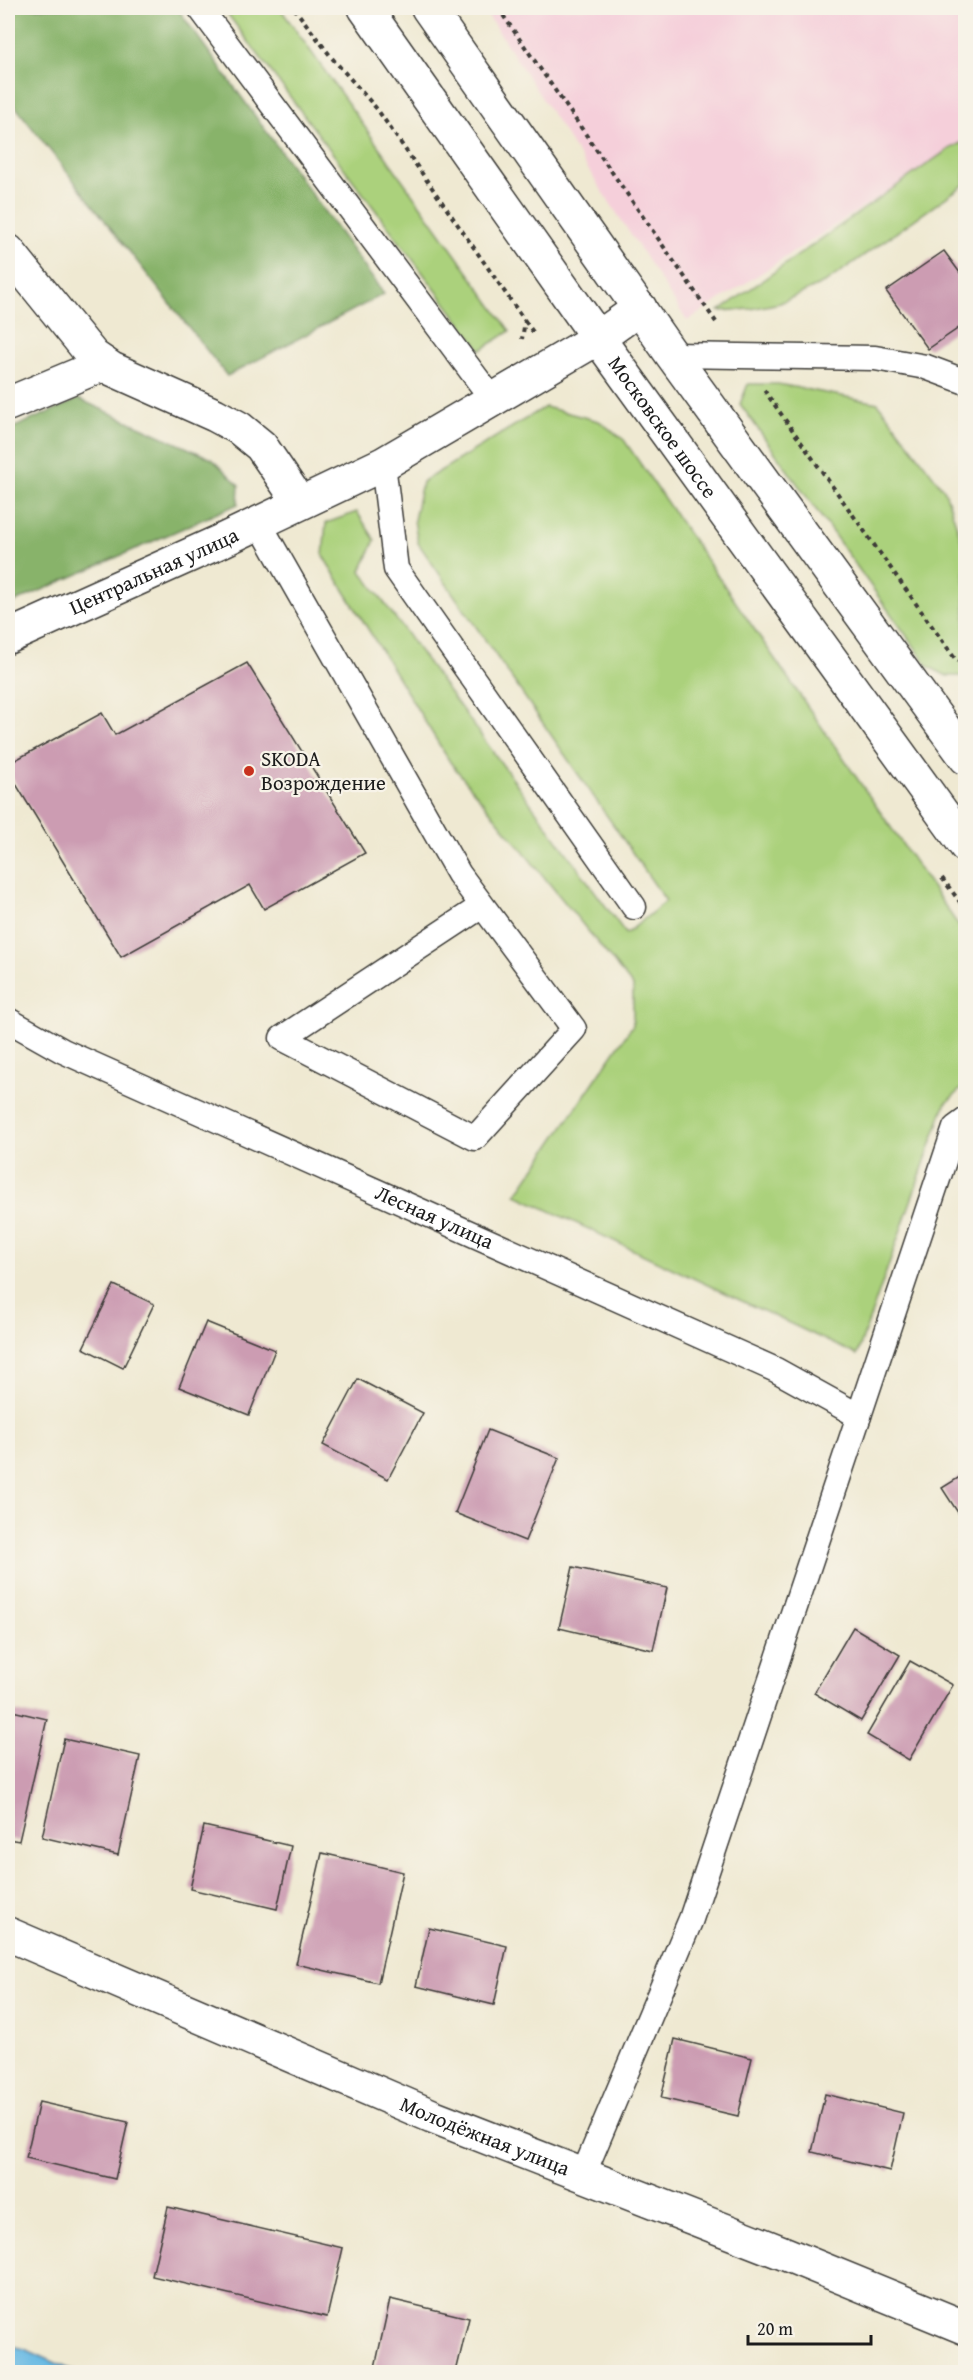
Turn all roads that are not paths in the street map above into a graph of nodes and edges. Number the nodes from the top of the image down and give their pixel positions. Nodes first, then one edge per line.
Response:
1 (200, 8) edge
2 (365, 8) edge
3 (428, 8) edge
4 (8, 251) edge
5 (640, 308) junction
6 (598, 338) junction
7 (672, 355) junction
8 (98, 360) junction
9 (966, 382) edge
10 (493, 400) junction
11 (8, 404) edge
12 (383, 464) junction
13 (300, 503) junction
14 (259, 523) junction
15 (8, 637) edge
16 (966, 758) edge
17 (966, 846) edge
18 (482, 906) junction
19 (634, 907) dead end
20 (8, 1020) edge
21 (966, 1120) edge
22 (859, 1416) junction
23 (8, 1934) edge
24 (583, 2175) junction
25 (966, 2328) edge

1 - 10 lane
2 - 6 street, Московское шоссе
3 - 5 street
4 - 8 street
5 - 6 street, Центральная улица
5 - 7 street
6 - 10 street, Центральная улица
6 - 17 street, Московское шоссе
7 - 9 lane
7 - 16 street
8 - 11 street
8 - 13 street
10 - 12 street, Центральная улица
12 - 13 street, Центральная улица
12 - 19 lane
13 - 14 street, Центральная улица
14 - 15 street, Центральная улица
14 - 18 lane
18 - 18 lane
20 - 22 lane, Лесная улица
21 - 22 lane
22 - 24 lane
23 - 24 street, Молодёжная улица
24 - 25 street, Молодёжная улица

